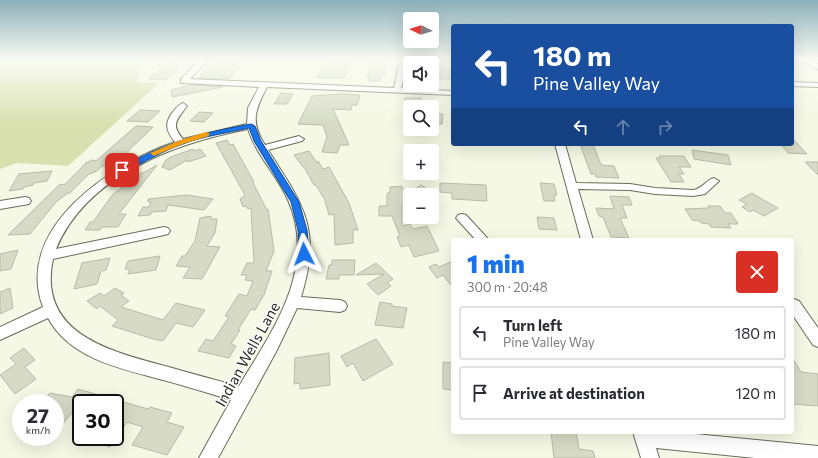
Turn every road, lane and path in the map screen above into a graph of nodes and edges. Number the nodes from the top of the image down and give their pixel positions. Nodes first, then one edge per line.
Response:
1 (191, 81) edge
2 (399, 81) edge
3 (794, 84) edge
4 (264, 85) junction
5 (818, 85) edge
6 (397, 90) junction
7 (451, 93) edge
8 (183, 106) dead end
9 (251, 126) junction
10 (298, 139) dead end
11 (180, 142) junction
12 (561, 146) edge
13 (262, 149) junction
14 (714, 181) dead end
15 (572, 186) junction
16 (25, 202) dead end
17 (0, 205) edge
18 (462, 218) dead end
19 (164, 231) dead end
20 (481, 238) edge
21 (586, 238) edge
22 (48, 255) junction
23 (293, 302) junction
24 (794, 305) dead end
25 (340, 306) dead end
26 (50, 310) junction
27 (0, 334) edge
28 (818, 340) edge
29 (243, 395) junction
30 (643, 435) edge
31 (818, 455) edge
32 (208, 458) edge
33 (650, 458) edge

1 - 4 street
2 - 6 street
3 - 5 street
4 - 6 street
4 - 9 street, Indian Wells Lane
6 - 7 street
8 - 11 street
9 - 11 street
9 - 13 street, Indian Wells Lane
10 - 13 street
11 - 22 street
12 - 15 street
13 - 23 street, Indian Wells Lane
14 - 15 street
15 - 21 street
16 - 17 street
18 - 20 street
19 - 22 street
22 - 26 street
23 - 25 street
23 - 29 street, Indian Wells Lane
24 - 28 street
26 - 27 street
26 - 29 street
29 - 32 street, Indian Wells Lane
30 - 31 street
30 - 33 street

